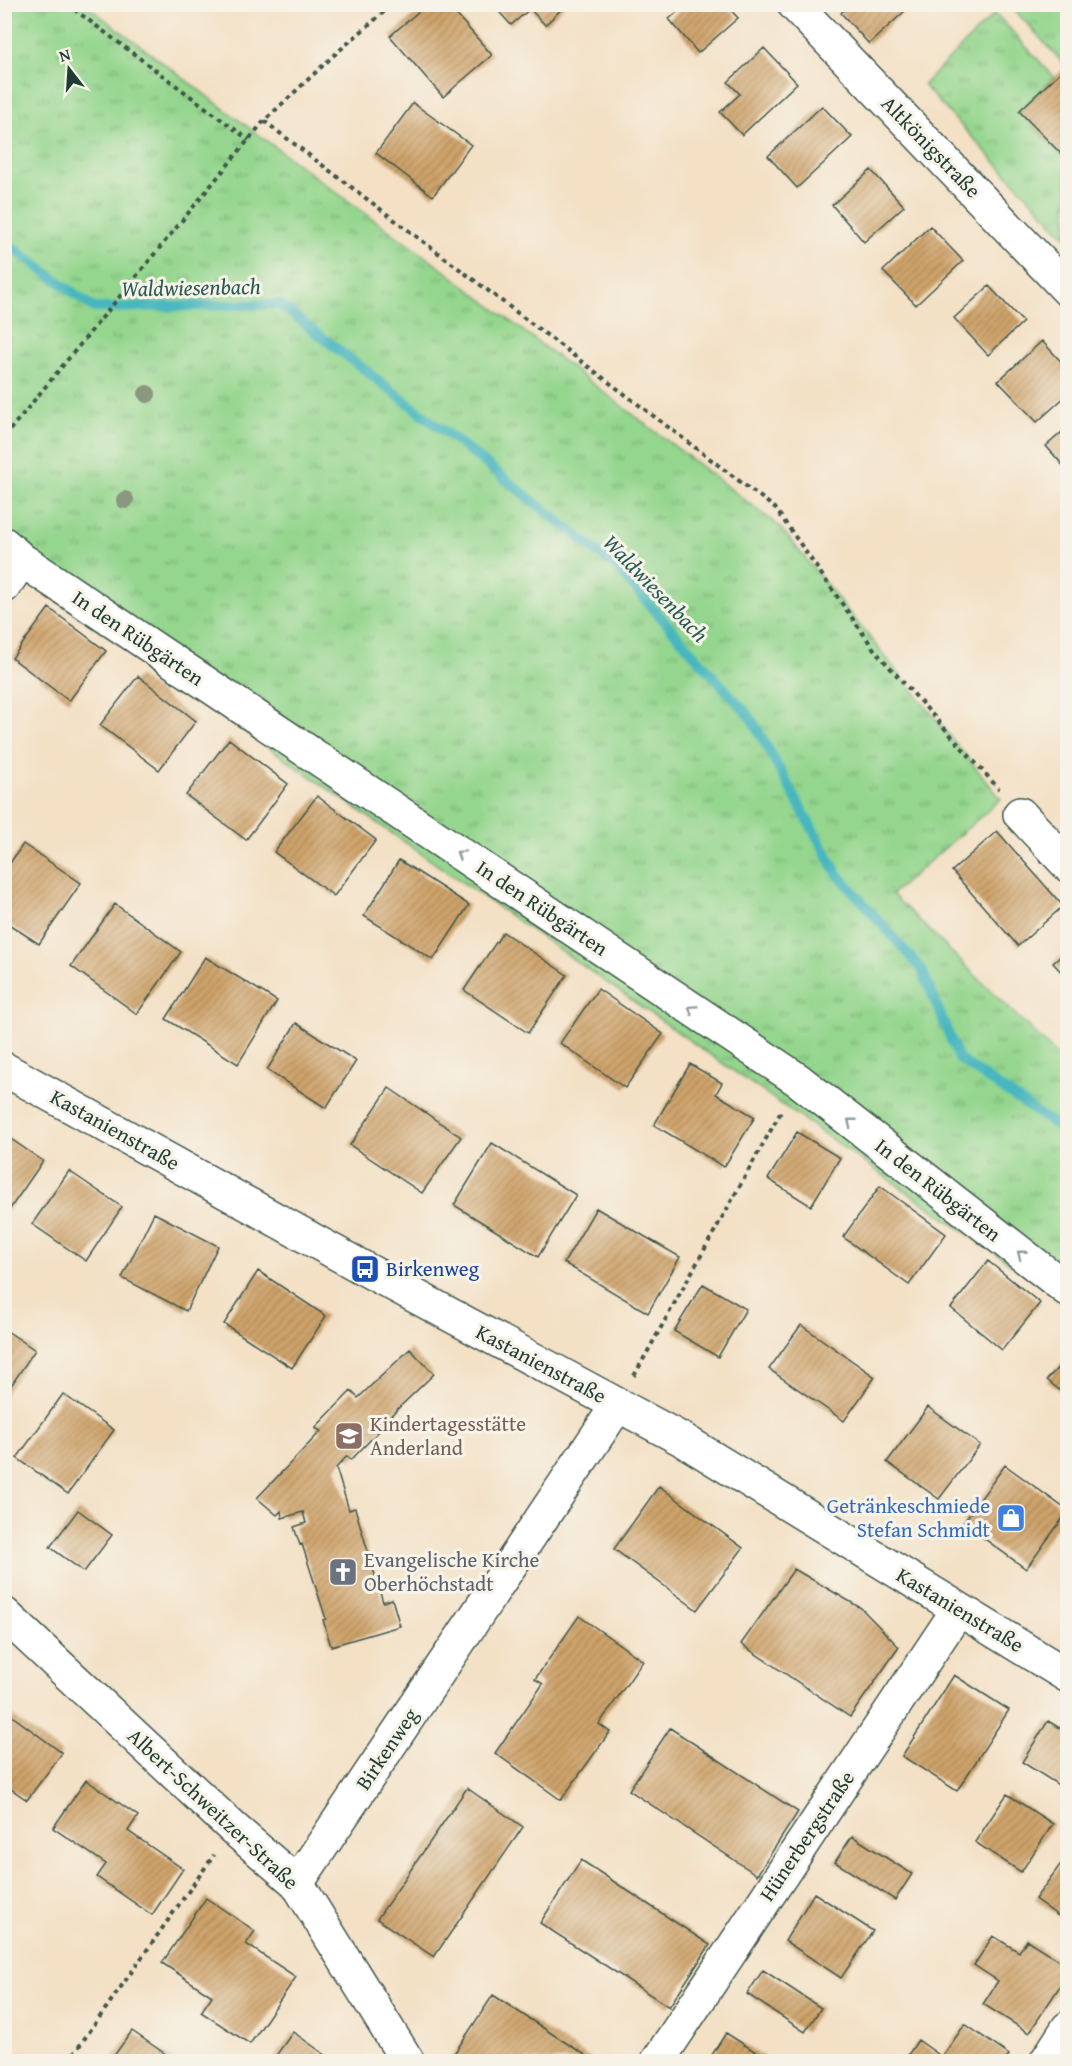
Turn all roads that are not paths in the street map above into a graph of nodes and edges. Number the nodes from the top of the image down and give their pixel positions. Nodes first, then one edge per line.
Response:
1 (794, 4) edge
2 (1068, 290) edge
3 (10, 563) edge
4 (1020, 814) road end
5 (1068, 865) edge
6 (4, 1069) edge
7 (1068, 1290) edge
8 (617, 1406) junction
9 (958, 1610) junction
10 (4, 1614) edge
11 (1068, 1676) edge
12 (297, 1883) junction
13 (1068, 2028) edge
14 (408, 2061) edge
15 (657, 2061) edge
16 (1046, 2061) edge

1 - 2 street, Altkönigstraße
7 -> 3 street, In den Rübgärten
4 - 5 street
6 - 8 street, Kastanienstraße
8 - 9 street, Kastanienstraße
8 - 12 street, Birkenweg
9 - 11 street, Kastanienstraße
9 - 15 street, Hünerbergstraße
10 - 12 street, Albert-Schweitzer-Straße
12 - 14 street, Albert-Schweitzer-Straße
13 - 16 street

